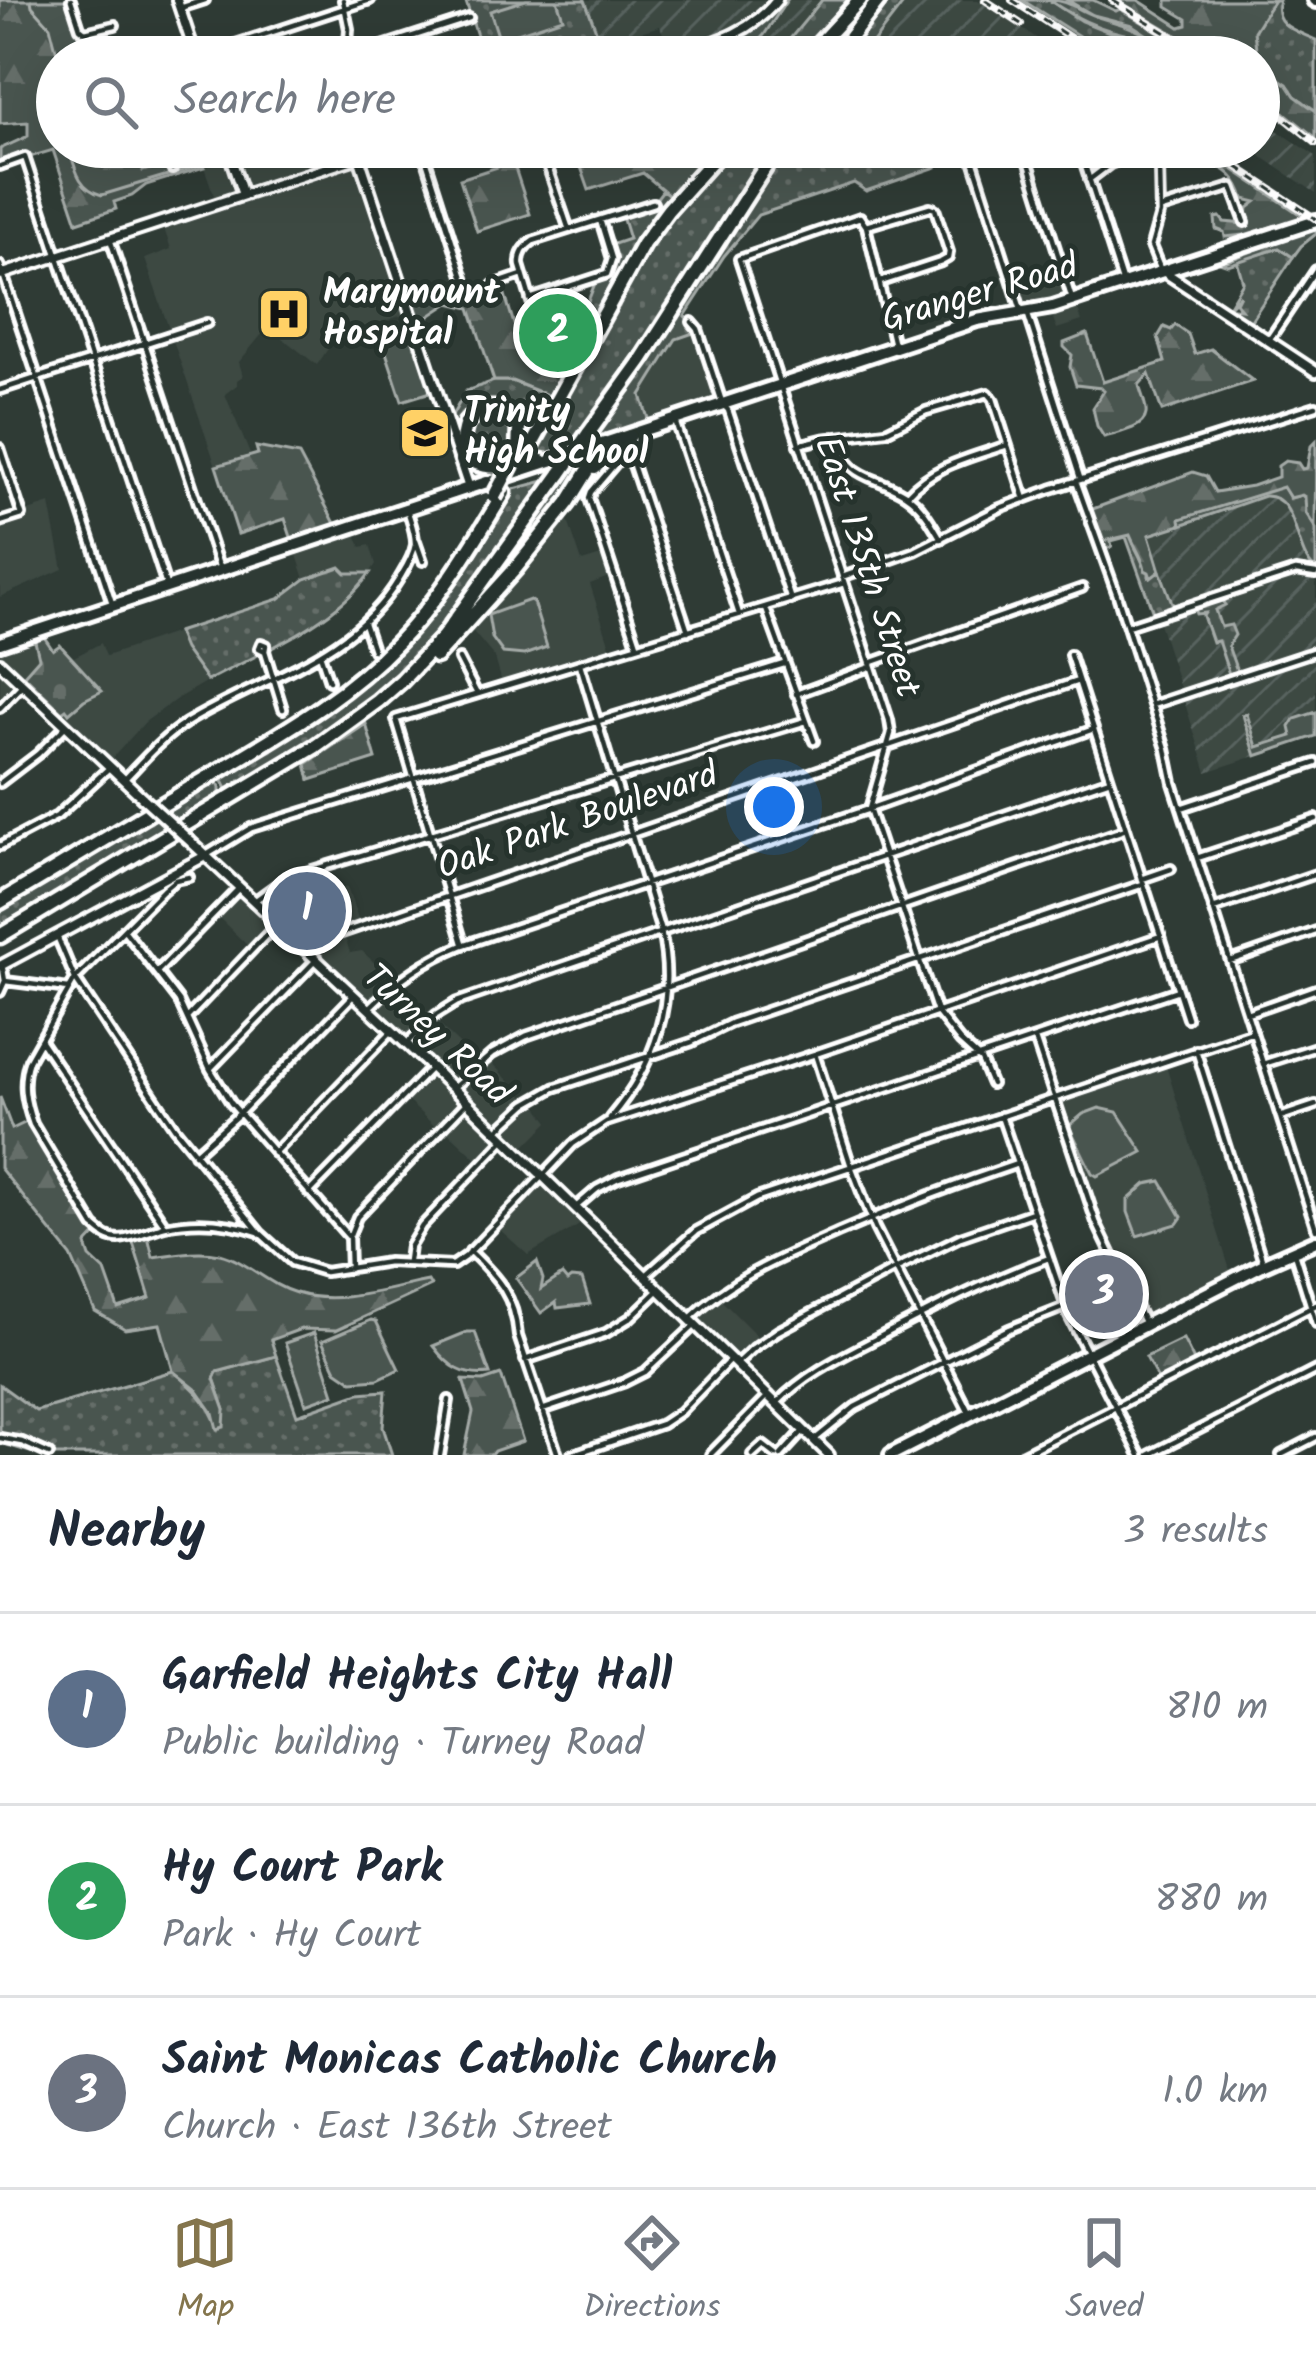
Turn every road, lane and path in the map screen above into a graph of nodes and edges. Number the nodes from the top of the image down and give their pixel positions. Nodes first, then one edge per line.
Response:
1 (71, 0) edge
2 (205, 0) edge
3 (370, 0) edge
4 (776, 0) edge
5 (860, 0) edge
6 (879, 0) edge
7 (178, 4) edge
8 (344, 4) edge
9 (469, 18) dead end
10 (115, 25) dead end
11 (189, 36) edge
12 (255, 36) edge
13 (349, 36) edge
14 (413, 36) edge
15 (733, 36) edge
16 (827, 36) edge
17 (851, 36) edge
18 (0, 166) edge
19 (233, 168) edge
20 (319, 168) edge
21 (366, 168) edge
22 (429, 168) edge
23 (549, 168) edge
24 (705, 168) edge
25 (765, 168) edge
26 (976, 168) edge
27 (1031, 168) edge
28 (1085, 168) edge
29 (1104, 168) edge
30 (1158, 168) edge
31 (1089, 181) junction
32 (243, 195) junction
33 (653, 202) dead end
34 (1161, 209) junction
35 (599, 220) junction
36 (1316, 221) edge
37 (1245, 222) dead end
38 (866, 226) junction
39 (568, 230) junction
40 (110, 238) junction
41 (57, 256) junction
42 (1316, 270) edge
43 (1, 272) edge
44 (1163, 272) junction
45 (523, 275) junction
46 (880, 282) junction
47 (493, 285) dead end
48 (1123, 285) junction
49 (468, 291) dead end
50 (530, 299) junction
51 (1073, 301) junction
52 (1025, 313) junction
53 (692, 322) dead end
54 (207, 323) dead end
55 (539, 328) dead end
56 (1269, 340) junction
57 (145, 344) junction
58 (895, 348) junction
59 (92, 361) junction
60 (1316, 372) edge
61 (37, 378) junction
62 (778, 387) junction
63 (0, 390) edge
64 (723, 406) junction
65 (1316, 406) edge
66 (675, 421) junction
67 (635, 434) junction
68 (834, 437) junction
69 (1008, 444) junction
70 (797, 446) junction
71 (0, 448) edge
72 (524, 450) junction
73 (583, 450) junction
74 (542, 461) junction
75 (1078, 480) junction
76 (473, 491) junction
77 (584, 493) junction
78 (907, 495) junction
79 (1025, 499) junction
80 (406, 509) junction
81 (0, 522) edge
82 (941, 539) junction
83 (416, 542) junction
84 (423, 561) dead end
85 (220, 570) junction
86 (1316, 574) edge
87 (843, 580) junction
88 (167, 588) junction
89 (1082, 588) dead end
90 (791, 600) junction
91 (112, 606) junction
92 (766, 609) junction
93 (740, 616) junction
94 (364, 623) junction
95 (1127, 626) junction
96 (688, 631) junction
97 (0, 643) edge
98 (637, 644) junction
99 (265, 650) dead end
100 (373, 650) dead end
101 (1316, 651) edge
102 (320, 654) junction
103 (1070, 656) dead end
104 (459, 659) dead end
105 (579, 662) junction
106 (0, 663) edge
107 (784, 664) junction
108 (871, 664) junction
109 (274, 678) junction
110 (1078, 680) junction
111 (329, 682) dead end
112 (22, 684) junction
113 (477, 694) junction
114 (796, 694) junction
115 (378, 700) junction
116 (1152, 705) junction
117 (0, 708) edge
118 (283, 709) dead end
119 (806, 721) junction
120 (597, 722) junction
121 (66, 726) junction
122 (1094, 728) junction
123 (814, 741) dead end
124 (888, 746) junction
125 (1316, 763) edge
126 (110, 767) junction
127 (414, 778) junction
128 (1110, 778) junction
129 (615, 779) junction
130 (124, 780) junction
131 (0, 783) edge
132 (1181, 808) junction
133 (869, 809) junction
134 (1316, 818) edge
135 (1126, 829) junction
136 (631, 833) junction
137 (430, 834) junction
138 (0, 845) edge
139 (206, 856) junction
140 (885, 857) junction
141 (1197, 858) junction
142 (1171, 869) dead end
143 (1316, 874) edge
144 (189, 877) dead end
145 (1143, 882) junction
146 (646, 883) junction
147 (239, 888) junction
148 (449, 895) junction
149 (0, 902) edge
150 (253, 902) junction
151 (901, 906) junction
152 (1214, 909) junction
153 (277, 924) junction
154 (125, 931) junction
155 (1316, 931) edge
156 (661, 932) junction
157 (0, 936) edge
158 (57, 936) dead end
159 (1161, 936) junction
160 (464, 945) junction
161 (301, 947) junction
162 (316, 960) junction
163 (920, 960) junction
164 (1231, 961) junction
165 (1, 967) edge
166 (158, 971) junction
167 (75, 979) junction
168 (5, 981) junction
169 (666, 988) junction
170 (69, 989) junction
171 (1316, 989) edge
172 (1178, 990) junction
173 (0, 992) edge
174 (354, 995) junction
175 (369, 1008) junction
176 (937, 1012) junction
177 (1247, 1012) junction
178 (188, 1017) junction
179 (1187, 1018) dead end
180 (392, 1031) junction
181 (1253, 1032) junction
182 (1035, 1039) junction
183 (40, 1041) junction
184 (406, 1044) junction
185 (1316, 1047) edge
186 (1196, 1050) junction
187 (814, 1054) junction
188 (652, 1055) junction
189 (979, 1058) junction
190 (1263, 1064) junction
191 (431, 1067) junction
192 (210, 1069) junction
193 (991, 1084) dead end
194 (453, 1088) junction
195 (1054, 1098) junction
196 (467, 1102) junction
197 (1316, 1105) edge
198 (831, 1106) junction
199 (240, 1113) junction
200 (1001, 1116) junction
201 (1280, 1117) junction
202 (606, 1122) junction
203 (497, 1131) junction
204 (506, 1139) junction
205 (194, 1154) junction
206 (274, 1154) junction
207 (1017, 1164) junction
208 (851, 1166) junction
209 (543, 1175) junction
210 (309, 1193) junction
211 (238, 1206) junction
212 (576, 1207) junction
213 (1033, 1211) junction
214 (871, 1219) junction
215 (228, 1224) junction
216 (166, 1226) junction
217 (1316, 1229) edge
218 (260, 1233) junction
219 (349, 1237) junction
220 (118, 1239) junction
221 (1316, 1241) edge
222 (122, 1250) dead end
223 (1293, 1250) junction
224 (470, 1251) junction
225 (1049, 1258) junction
226 (408, 1261) junction
227 (1264, 1264) junction
228 (350, 1269) junction
229 (896, 1269) junction
230 (645, 1276) junction
231 (658, 1290) junction
232 (1313, 1305) edge
233 (1065, 1307) junction
234 (920, 1316) junction
235 (692, 1322) junction
236 (1316, 1323) edge
237 (1145, 1325) junction
238 (1088, 1354) junction
239 (526, 1360) junction
240 (734, 1362) junction
241 (943, 1362) junction
242 (1316, 1370) edge
243 (769, 1396) junction
244 (449, 1400) dead end
245 (777, 1403) junction
246 (1115, 1406) junction
247 (542, 1410) junction
248 (970, 1414) junction
249 (804, 1430) junction
250 (1316, 1437) edge
251 (0, 1438) edge
252 (814, 1440) junction
253 (1298, 1446) junction
254 (50, 1454) edge
255 (440, 1455) edge
256 (558, 1455) edge
257 (572, 1455) edge
258 (710, 1455) edge
259 (752, 1455) edge
260 (779, 1455) edge
261 (829, 1455) edge
262 (888, 1455) edge
263 (1021, 1455) edge
264 (1140, 1455) edge
265 (1149, 1455) edge
266 (1281, 1455) edge
267 (1303, 1455) edge

1 - 10 street
2 - 7 street
3 - 8 street
4 - 15 street
5 - 16 highway
6 - 17 highway
7 - 11 street
8 - 12 street
8 - 13 street
9 - 14 street
18 - 41 street
19 - 32 street
20 - 32 street
21 - 76 street
22 - 49 street
23 - 39 street
24 - 72 highway
25 - 115 highway, bridge
26 - 52 street
27 - 51 street
28 - 31 street
29 - 31 street
30 - 34 street
31 - 48 street
32 - 40 street
33 - 35 street
34 - 37 street
34 - 44 street
35 - 39 street
35 - 50 street
36 - 44 main road, Granger Road
38 - 46 street
38 - 46 street
38 - 62 street, East 135th Street
39 - 45 street
40 - 41 street
40 - 57 street
41 - 43 street
41 - 59 street
42 - 56 street
43 - 61 street
44 - 48 main road, Granger Road
44 - 56 street
45 - 47 street
45 - 50 street
46 - 58 street
48 - 51 main road, Granger Road
50 - 55 street
51 - 52 main road, Granger Road
52 - 58 main road, Granger Road
52 - 75 street
53 - 64 street
54 - 57 street
56 - 60 street
57 - 59 street
57 - 85 street
58 - 62 main road, Granger Road
59 - 61 street
59 - 88 street
61 - 63 street
61 - 91 street
62 - 64 main road, Granger Road
62 - 70 street, East 135th Street
64 - 66 main road, Granger Road
64 - 90 street
65 - 75 street
66 - 67 main road, Granger Road
66 - 93 street
67 - 73 main road, Granger Road
67 - 77 highway
68 - 69 street
68 - 70 street
68 - 78 street
69 - 78 street
69 - 79 street
70 - 87 street, East 135th Street
71 - 81 street
72 - 74 highway
72 - 149 highway, bridge
73 - 74 main road, Granger Road
73 - 76 main road, Granger Road
73 - 77 highway
74 - 76 main road, Granger Road
75 - 79 street
75 - 95 street
76 - 80 main road, Granger Road
77 - 96 street
77 - 98 street
77 - 115 highway
78 - 82 street
79 - 82 street
80 - 83 street
80 - 85 main road, Granger Road
82 - 87 street
83 - 84 street
83 - 94 street
85 - 88 main road, Granger Road
86 - 95 street
87 - 90 street
87 - 108 street, East 135th Street
88 - 91 main road, Granger Road
89 - 108 street
90 - 92 street
91 - 97 main road, Granger Road
92 - 93 street
92 - 107 street
93 - 96 street
94 - 100 street
94 - 102 street
95 - 116 street
96 - 98 street
98 - 105 street
99 - 109 street
101 - 116 street
102 - 109 street
102 - 111 street
103 - 110 street
104 - 113 street
105 - 113 street
105 - 120 street
106 - 112 street, Turney Road
107 - 114 street
107 - 120 street
108 - 114 street
108 - 124 street, East 135th Street
109 - 118 street
109 - 130 street
110 - 122 street
110 - 124 street, Oak Park Boulevard
112 - 117 street
112 - 121 street, Turney Road
113 - 127 street
114 - 119 street
115 - 157 highway
116 - 132 street
119 - 123 street
119 - 129 street
120 - 127 street
120 - 129 street
121 - 126 street, Turney Road
121 - 131 street
122 - 128 street
122 - 133 street
124 - 133 street, East 135th Street
124 - 136 street, Oak Park Boulevard
125 - 132 street
126 - 130 street, Turney Road
126 - 138 street
127 - 137 street
127 - 139 street
128 - 135 street
128 - 140 street
129 - 136 street
129 - 137 street
130 - 139 street, Turney Road, bridge
132 - 141 street
133 - 140 street
133 - 146 street
134 - 141 street
135 - 145 street
135 - 151 street
136 - 146 street
136 - 148 street, Oak Park Boulevard
137 - 148 street
137 - 150 street
139 - 147 street, Turney Road
139 - 165 street
140 - 151 street
140 - 156 street
141 - 152 street
142 - 145 street
143 - 152 street
144 - 154 street
145 - 159 street
145 - 163 street
146 - 156 street
146 - 160 street
147 - 150 street, Turney Road
147 - 166 street
148 - 160 street
148 - 161 street, Oak Park Boulevard
150 - 153 street, Turney Road
151 - 163 street
151 - 169 street
152 - 164 street
153 - 161 street, Turney Road
153 - 178 street
154 - 166 street
154 - 167 street
155 - 164 street
156 - 169 street
156 - 184 street
158 - 167 street
159 - 172 street
159 - 176 street
160 - 175 street
161 - 162 street, Turney Road
162 - 174 street, Turney Road
162 - 192 street
163 - 176 street
163 - 188 street
164 - 177 street
165 - 168 street
166 - 178 street
167 - 170 street
167 - 205 street
168 - 170 street
168 - 173 street
169 - 188 street
169 - 194 street
170 - 183 street
171 - 177 street
172 - 179 street
172 - 182 street
174 - 175 street, Turney Road
174 - 199 street
175 - 180 street, Turney Road
176 - 187 street
176 - 189 street
177 - 181 street
178 - 192 street
180 - 184 street, Turney Road
180 - 206 street
181 - 186 street
181 - 190 street
182 - 189 street
182 - 195 street
183 - 216 street
183 - 220 street
184 - 191 street, Turney Road
185 - 190 street
186 - 195 street
186 - 227 street
187 - 198 street
187 - 202 street
188 - 202 street
188 - 203 street
189 - 193 street
189 - 198 street
190 - 201 street
191 - 194 street, Turney Road
191 - 210 street
192 - 199 street
194 - 196 street, Turney Road
195 - 200 street
195 - 237 street
196 - 203 street, Turney Road
196 - 219 street
197 - 201 street
198 - 208 street
198 - 212 street
199 - 205 street
199 - 206 street
200 - 207 street
200 - 208 street
201 - 217 street
202 - 209 street
203 - 204 street, Turney Road
204 - 209 street, Turney Road
204 - 226 street
205 - 211 street
206 - 210 street
207 - 213 street
207 - 214 street
208 - 214 street
208 - 230 street
209 - 212 street, Turney Road
209 - 224 street
210 - 219 street
211 - 215 street
211 - 218 street
212 - 230 street, Turney Road
213 - 225 street
213 - 229 street
214 - 229 street
214 - 235 street
215 - 216 street
215 - 218 street
216 - 220 street
218 - 228 street
219 - 228 street
220 - 222 street
221 - 223 main road
223 - 227 main road
223 - 232 street
224 - 226 street
224 - 239 street
225 - 233 street
225 - 234 street
226 - 228 street
227 - 237 main road
229 - 234 street
229 - 240 street
230 - 231 street, Turney Road
231 - 235 street, Turney Road
231 - 239 street
232 - 236 street
232 - 246 street
233 - 238 street
233 - 241 street
234 - 241 street
234 - 245 street
235 - 240 street, Turney Road
235 - 247 street
237 - 238 main road
238 - 246 street
238 - 248 main road
239 - 247 street
240 - 243 street, Turney Road
240 - 257 street
241 - 248 street
241 - 252 street
242 - 265 street
243 - 245 street, Turney Road
243 - 258 street
244 - 255 street
245 - 249 street, Turney Road
246 - 263 street
246 - 264 street
247 - 256 street
248 - 262 main road
249 - 252 street, Turney Road
249 - 260 street
250 - 253 street
251 - 254 street
252 - 261 street, Turney Road
253 - 266 street
253 - 267 street
259 - 260 street

